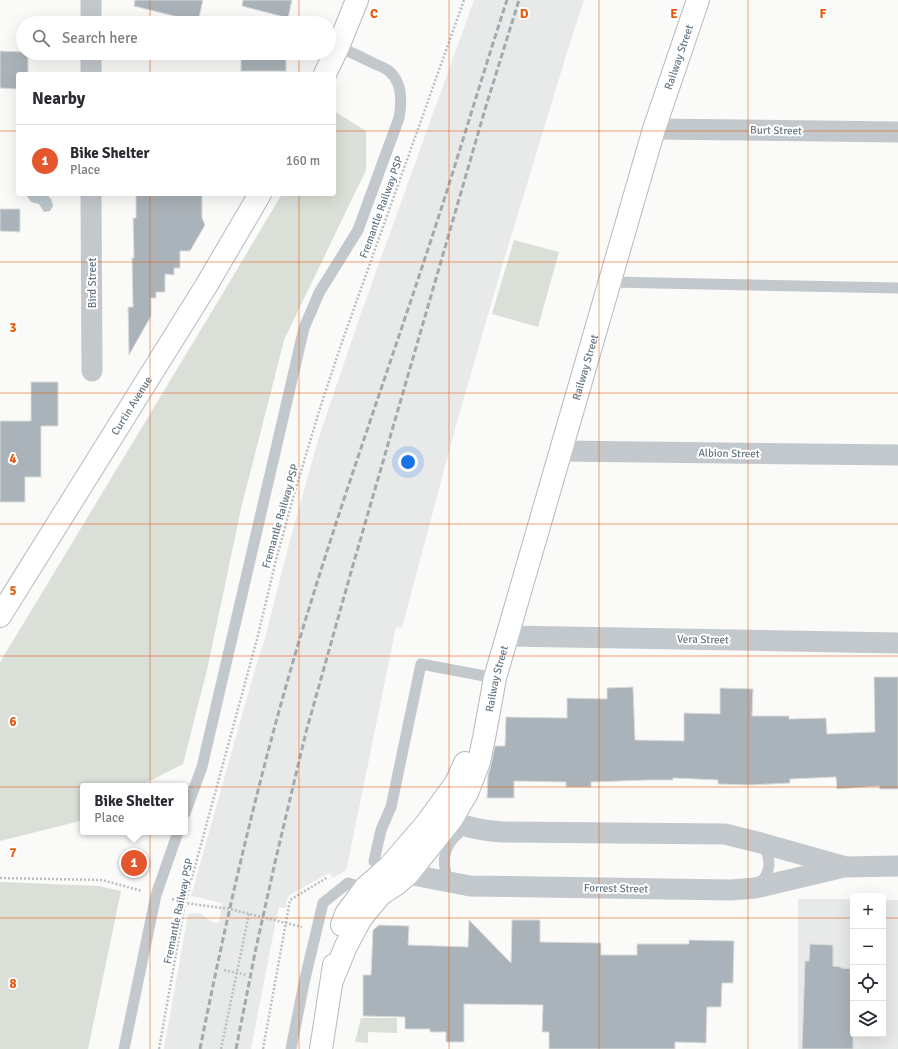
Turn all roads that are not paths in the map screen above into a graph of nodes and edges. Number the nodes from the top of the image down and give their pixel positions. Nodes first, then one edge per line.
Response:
1 (90, 0) edge
2 (357, 0) edge
3 (698, 0) edge
4 (91, 16) edge
5 (338, 47) junction
6 (336, 51) edge
7 (91, 60) edge
8 (332, 60) edge
9 (91, 72) edge
10 (326, 72) edge
11 (654, 129) junction
12 (898, 132) edge
13 (91, 196) edge
14 (259, 196) edge
15 (610, 282) junction
16 (898, 288) edge
17 (92, 371) dead end
18 (561, 451) junction
19 (898, 455) edge
20 (0, 616) edge
21 (508, 636) junction
22 (898, 643) edge
23 (495, 678) junction
24 (188, 805) edge
25 (452, 819) junction
26 (177, 835) edge
27 (761, 843) junction
28 (898, 866) edge
29 (844, 867) junction
30 (387, 880) junction
31 (449, 883) junction
32 (755, 888) junction
33 (124, 1049) edge
34 (292, 1049) edge
35 (321, 1049) edge

1 - 4 street
2 - 5 street
3 - 11 street, Railway Street
5 - 6 street
5 - 24 lane
7 - 9 street
8 - 10 street
11 - 12 street, Burt Street
11 - 15 street, Railway Street
13 - 17 street, Bird Street
14 - 20 street, Curtin Avenue
15 - 16 lane
15 - 18 street, Railway Street
18 - 19 street, Albion Street
18 - 21 street, Railway Street
21 - 22 street, Vera Street
21 - 23 street, Railway Street
23 - 25 street, Railway Street
23 - 30 lane
25 - 27 street, Forrest Street
25 - 30 street, Railway Street
25 - 31 lane
26 - 33 lane
27 - 29 street, Forrest Street
27 - 32 lane
28 - 29 street, Forrest Street
29 - 32 street, Forrest Street
30 - 31 street, Forrest Street
30 - 34 lane
30 - 35 street, Railway Street
31 - 32 street, Forrest Street

